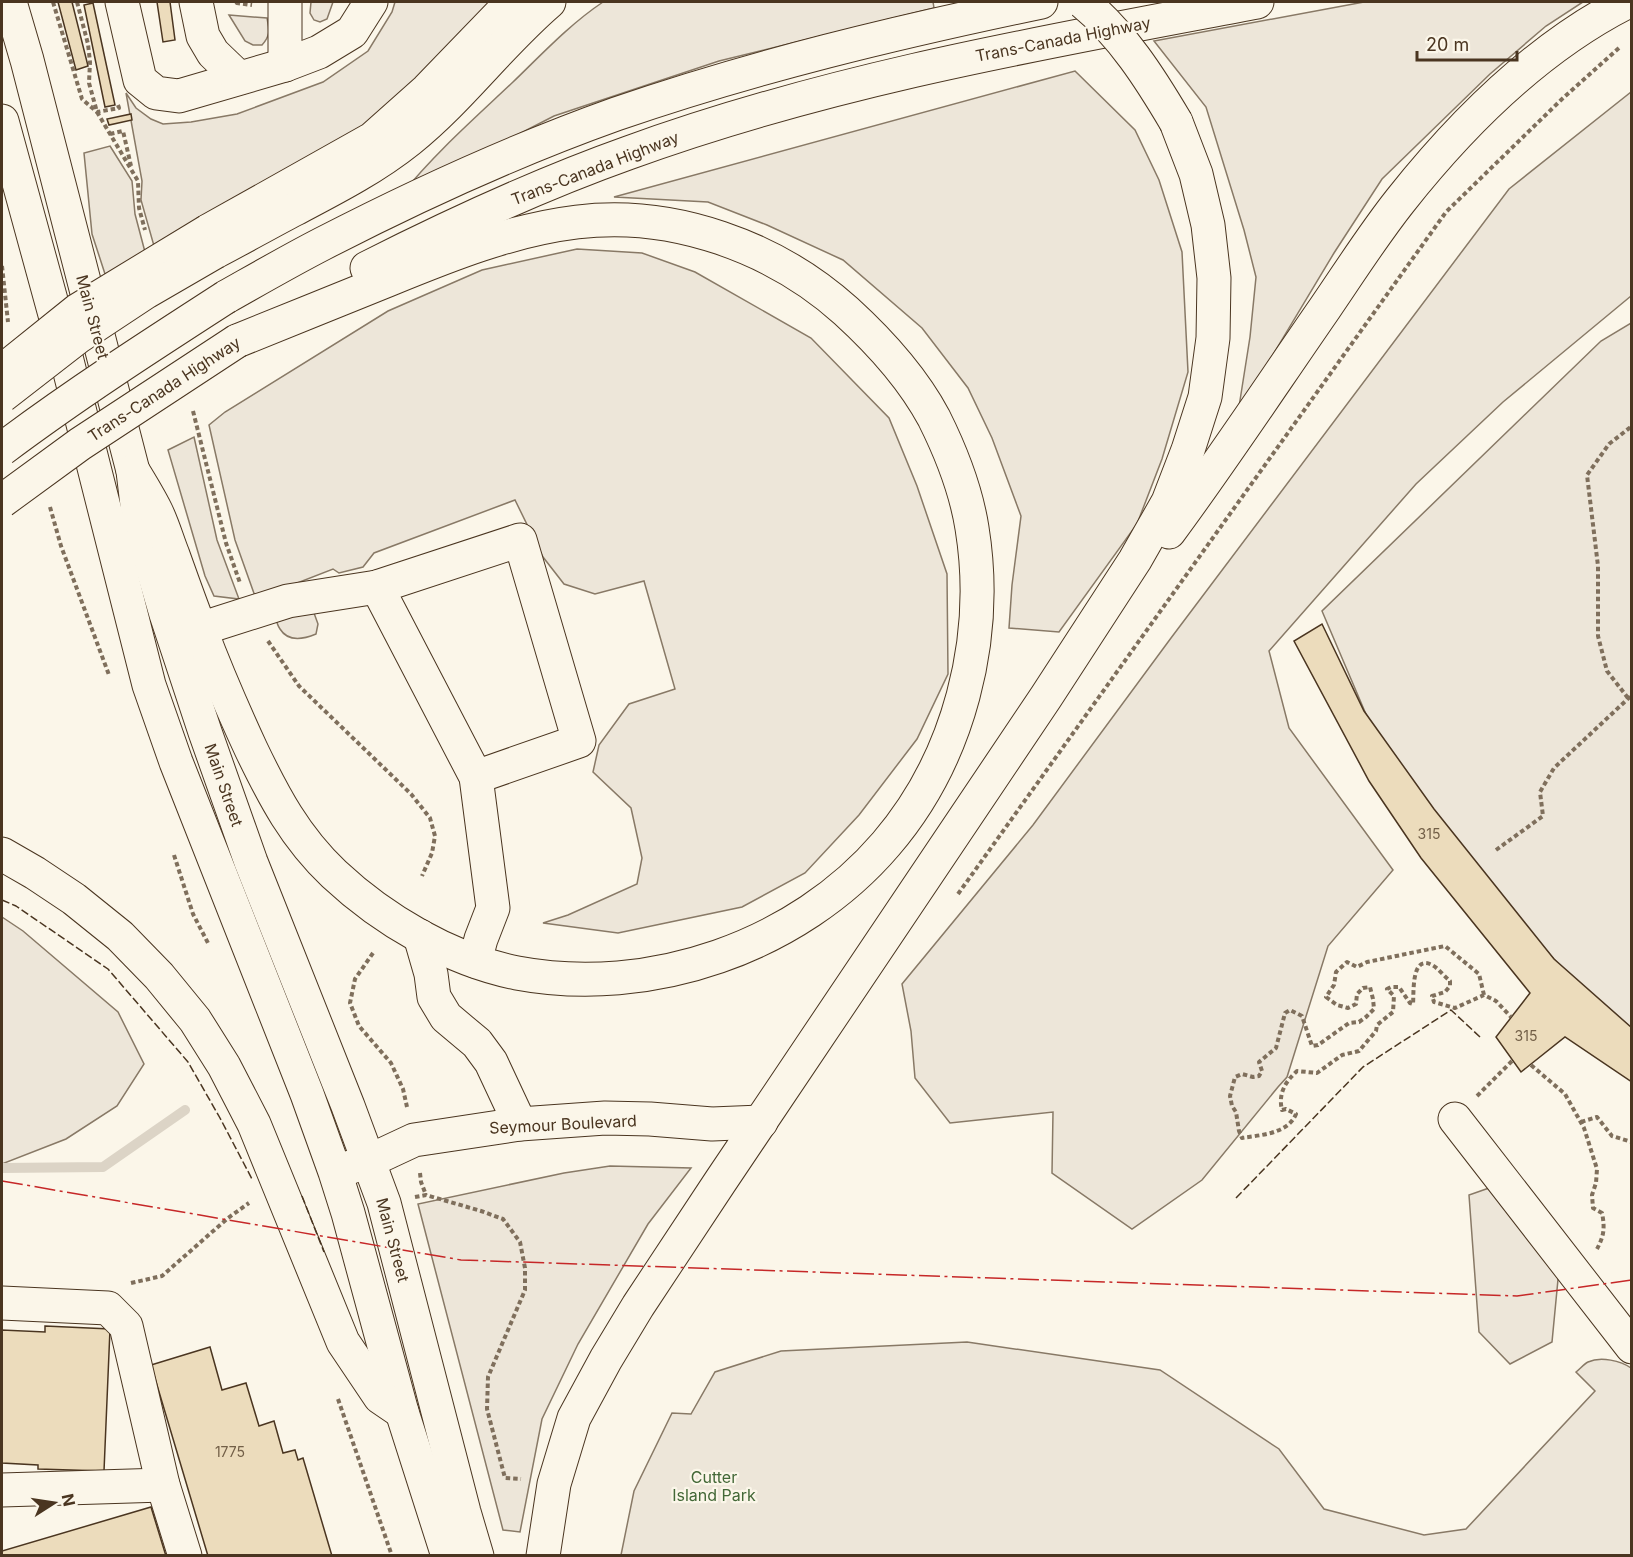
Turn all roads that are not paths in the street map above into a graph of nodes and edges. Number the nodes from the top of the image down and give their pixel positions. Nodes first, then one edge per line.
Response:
1 (10, 2) edge
2 (122, 2) edge
3 (196, 2) edge
4 (347, 2) edge
5 (371, 2) edge
6 (512, 2) edge
7 (549, 2) edge
8 (1041, 2) edge
9 (1083, 2) edge
10 (1257, 2) edge
11 (1627, 2) edge
12 (270, 3) edge
13 (319, 52) junction
14 (285, 65) junction
15 (239, 78) junction
16 (2, 121) edge
17 (212, 242) junction
18 (237, 341) junction
19 (2, 371) edge
20 (2, 396) edge
21 (2, 449) edge
22 (133, 471) junction
23 (2, 501) edge
24 (377, 587) junction
25 (200, 629) junction
26 (1046, 697) junction
27 (476, 777) junction
28 (2, 854) edge
29 (420, 936) junction
30 (475, 961) junction
31 (1455, 1119) road end
32 (761, 1122) junction
33 (520, 1124) junction
34 (369, 1161) junction
35 (335, 1172) junction
36 (2, 1303) edge
37 (1632, 1347) edge
38 (402, 1412) junction
39 (163, 1485) junction
40 (2, 1490) edge
41 (185, 1556) edge
42 (447, 1556) edge
43 (477, 1556) edge
44 (543, 1556) edge

1 - 22 main road, Main Street
2 - 15 main road
3 - 15 main road
4 - 13 main road
5 - 13 main road
6 - 17 main road
7 - 17 main road
8 - 21 main road, bridge
9 - 26 main road, bridge
10 - 18 main road, Trans-Canada Highway
11 - 26 main road
12 - 14 main road
13 - 14 main road
14 - 15 main road
16 - 35 main road, Main Street
17 - 19 main road, bridge
17 - 20 main road, bridge
18 - 23 main road, Trans-Canada Highway, bridge
18 - 30 main road
22 - 25 main road
22 - 34 main road, Main Street
24 - 25 main road
24 - 27 main road
24 - 27 main road
25 - 29 main road
26 - 32 main road
27 - 30 main road
28 - 38 main road
29 - 30 main road
29 - 33 main road
31 - 37 main road
32 - 33 main road, Seymour Boulevard
32 - 44 main road
33 - 34 main road, Seymour Boulevard
34 - 35 main road, Seymour Boulevard
34 - 43 main road, Main Street
35 - 38 main road, Main Street
36 - 39 main road
38 - 42 main road, Main Street
39 - 40 main road
39 - 41 main road

